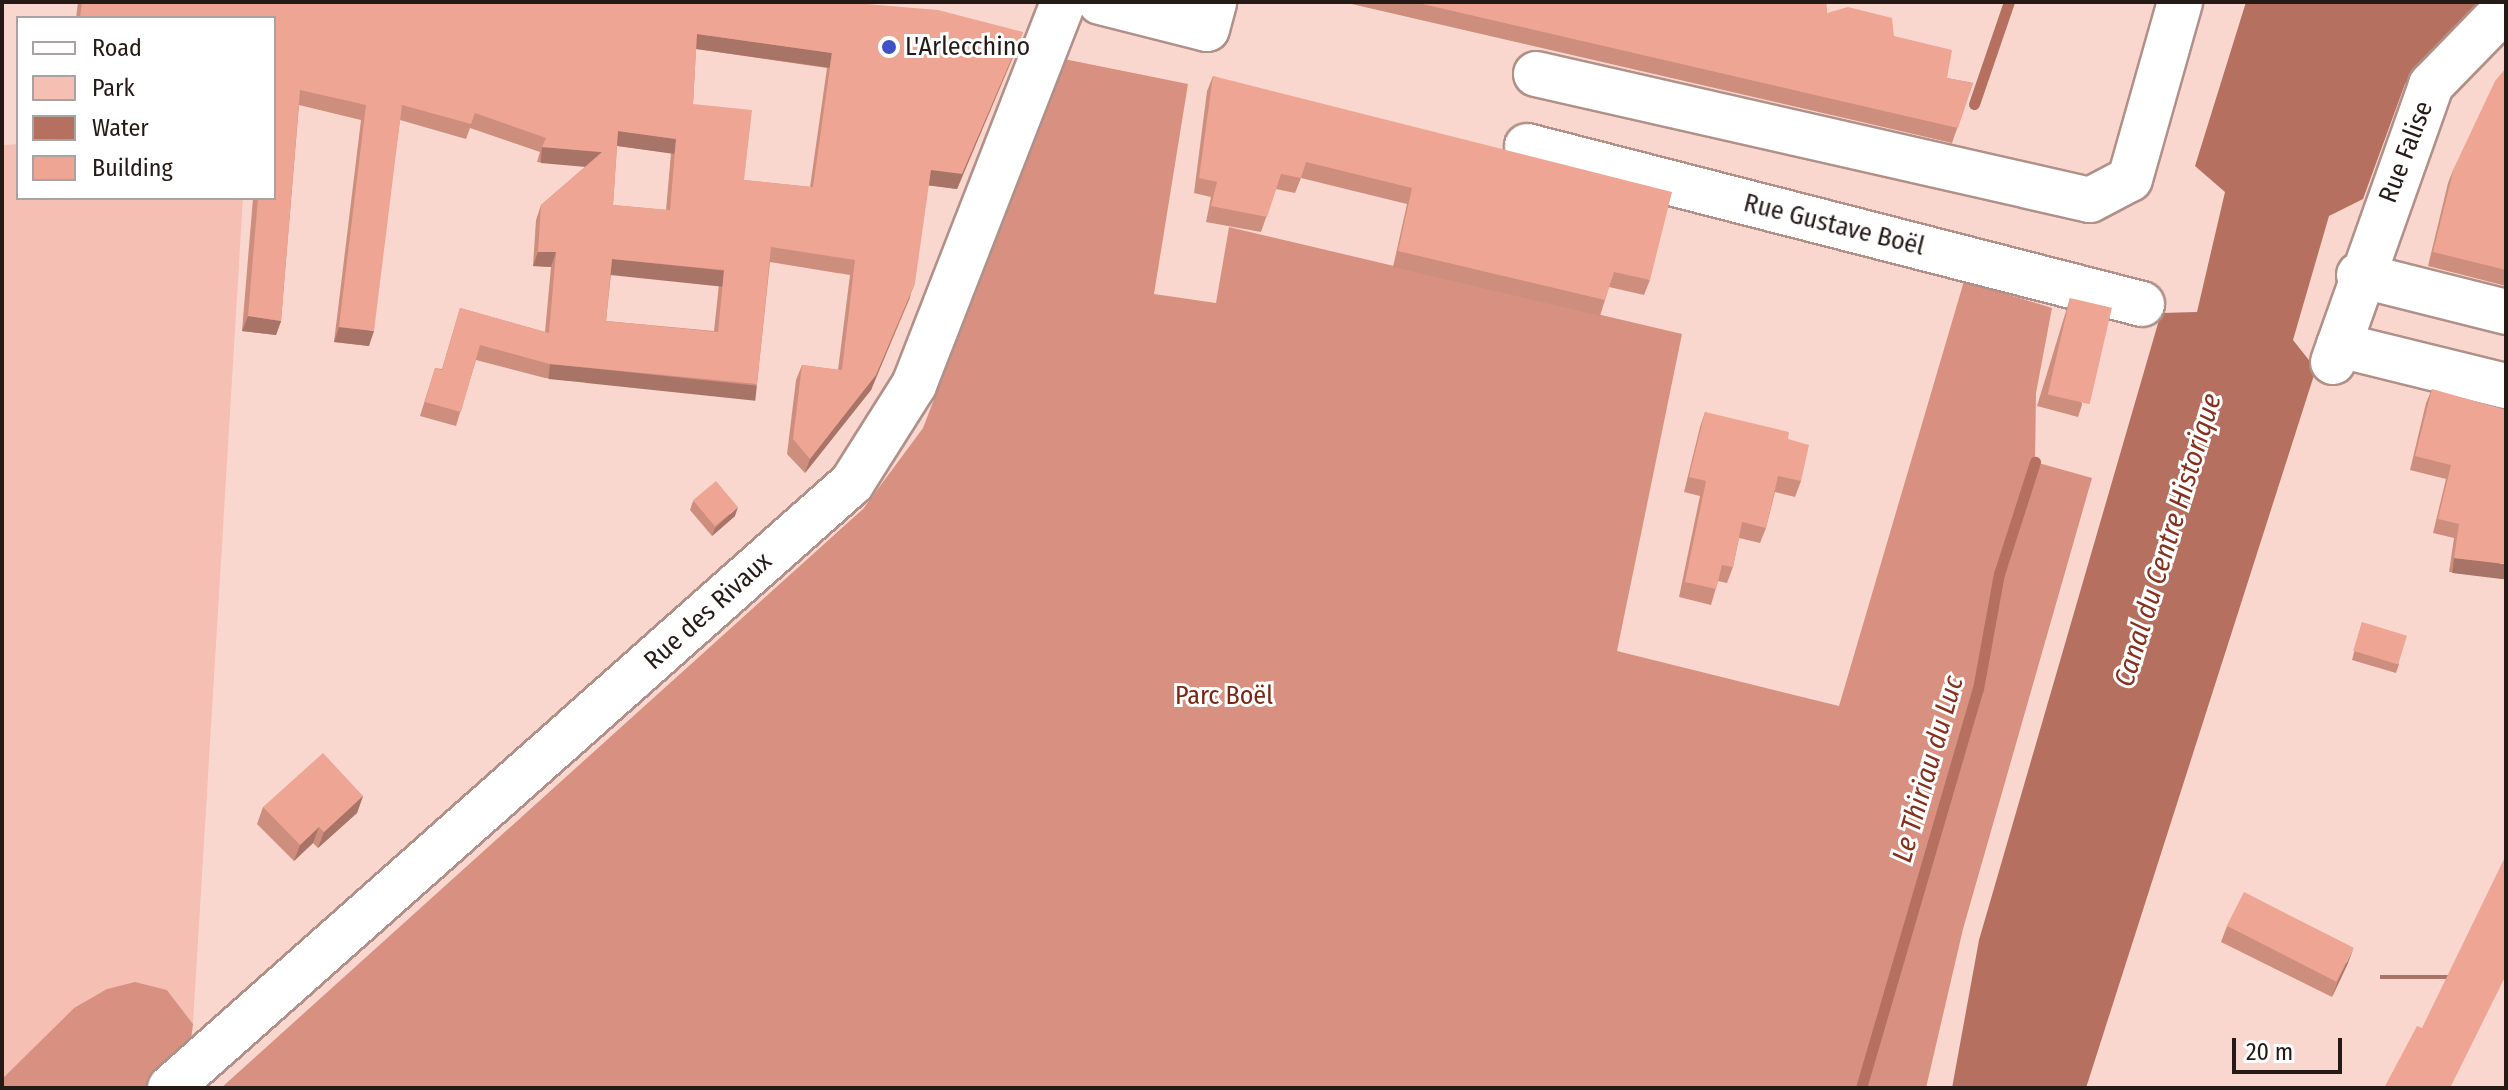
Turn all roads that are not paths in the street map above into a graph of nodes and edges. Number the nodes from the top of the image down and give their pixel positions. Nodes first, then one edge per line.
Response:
1 (1063, 2) edge
2 (1100, 2) edge
3 (2180, 2) edge
4 (2506, 8) edge
5 (1210, 15) edge
6 (1536, 74) dead end
7 (1527, 146) dead end
8 (2359, 275) junction
9 (2142, 304) dead end
10 (2506, 312) edge
11 (2506, 386) edge
12 (170, 1088) edge

1 - 12 street, Rue des Rivaux
2 - 5 street
3 - 6 street
4 - 8 street, Rue Falise
7 - 9 street, Rue Gustave Boël
8 - 10 street
8 - 11 street, Rue Falise

